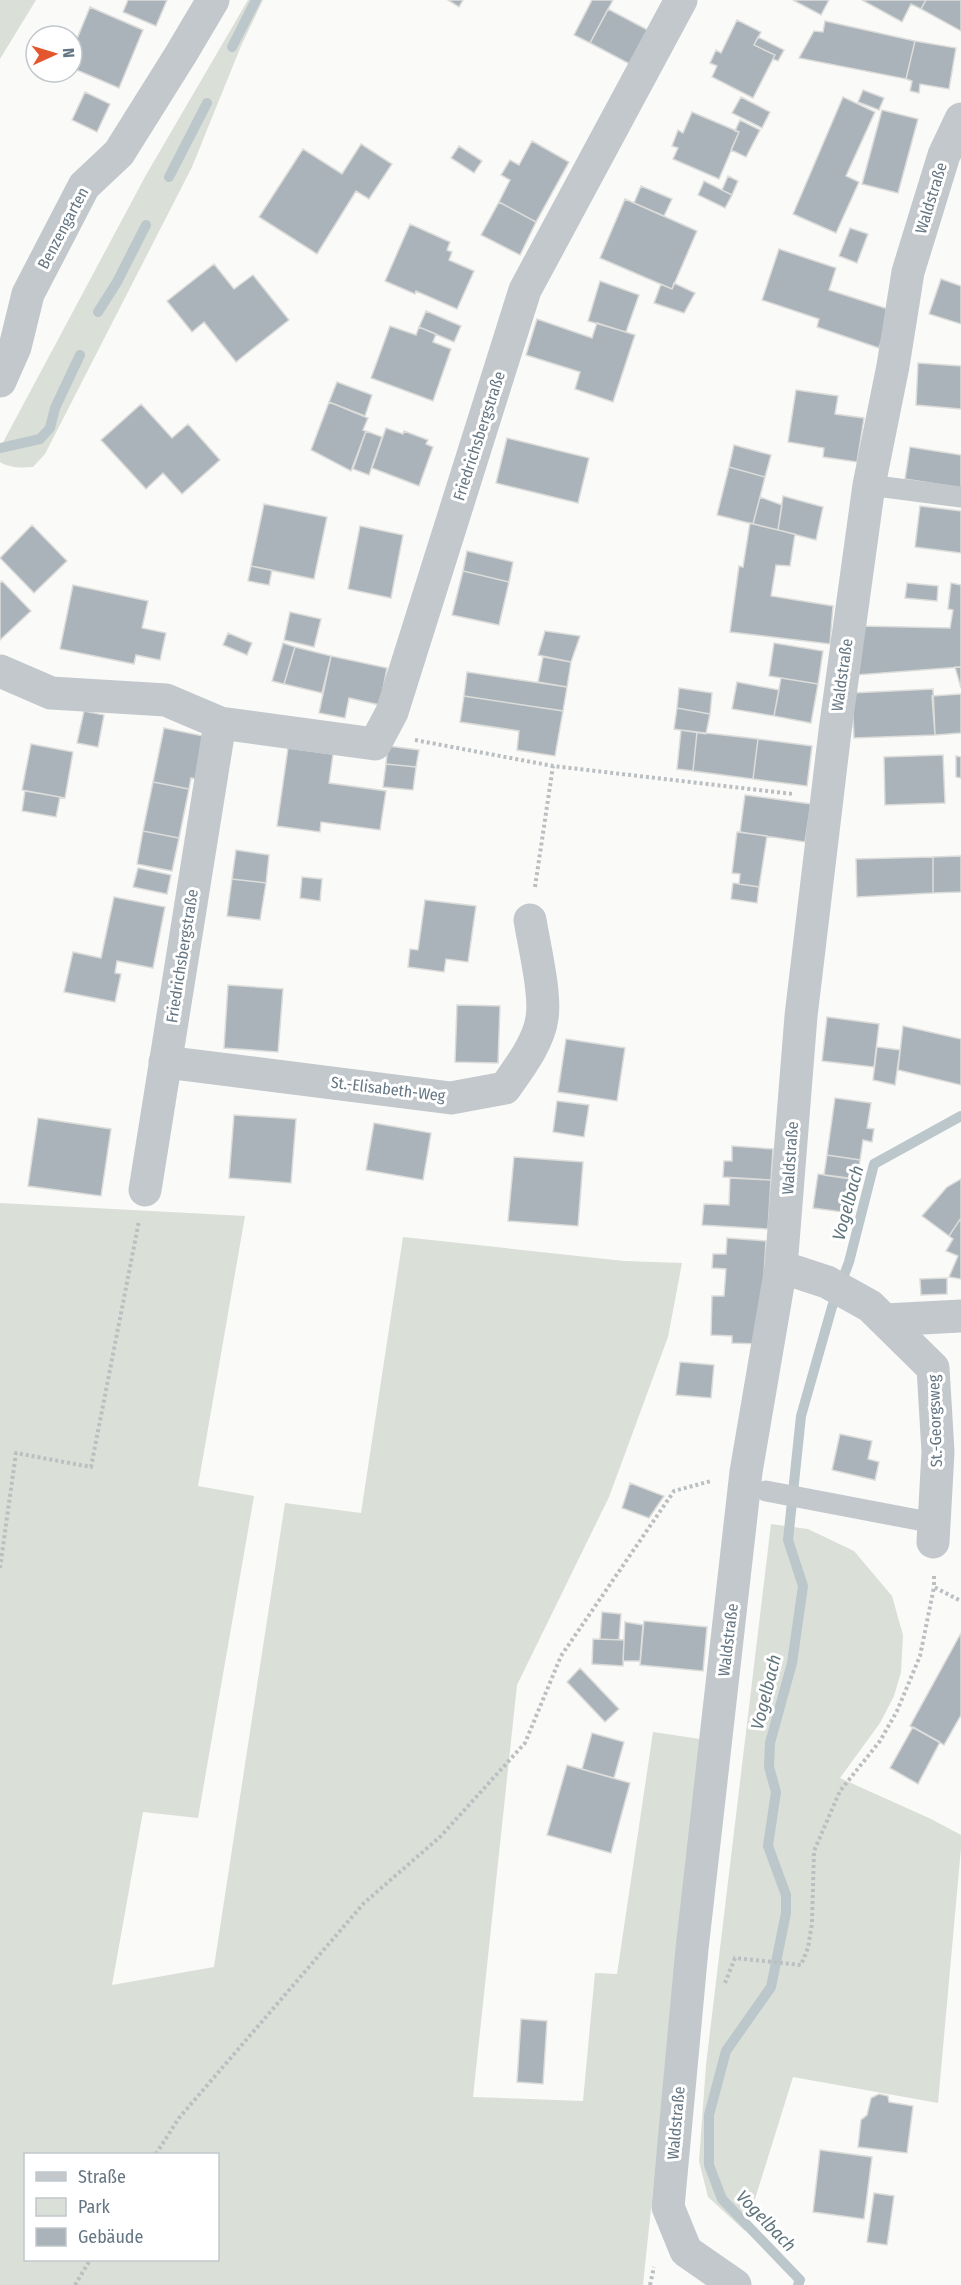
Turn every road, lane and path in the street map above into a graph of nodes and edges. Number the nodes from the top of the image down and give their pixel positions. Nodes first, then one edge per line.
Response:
1 (213, 0) edge
2 (681, 0) edge
3 (961, 119) edge
4 (0, 381) edge
5 (869, 485) junction
6 (961, 497) edge
7 (0, 671) edge
8 (220, 723) junction
9 (375, 744) junction
10 (553, 766) junction
11 (827, 798) junction
12 (530, 920) joint
13 (165, 1062) junction
14 (144, 1190) joint
15 (782, 1268) junction
16 (878, 1313) junction
17 (961, 1316) edge
18 (674, 1491) dead end
19 (772, 1492) dead end
20 (934, 1533) joint
21 (0, 1568) edge
22 (934, 1587) dead end
23 (726, 1981) dead end
24 (157, 2153) edge
25 (89, 2261) edge
26 (75, 2285) edge
27 (735, 2285) edge

1 - 4 street, Benzengarten
2 - 9 street, Friedrichsbergstraße
3 - 5 street, Waldstraße
5 - 6 lane
5 - 11 street, Waldstraße
7 - 8 street
8 - 9 street
8 - 13 street, Friedrichsbergstraße
9 - 10 path
10 - 11 path
10 - 12 path
11 - 15 street, Waldstraße
12 - 13 street, St.-Elisabeth-Weg
13 - 14 street, Friedrichsbergstraße
14 - 21 path
15 - 16 street, St.-Georgsweg
15 - 27 street, Waldstraße
16 - 17 street
16 - 20 street, St.-Georgsweg
18 - 24 path
19 - 20 lane
22 - 23 path
25 - 26 path

